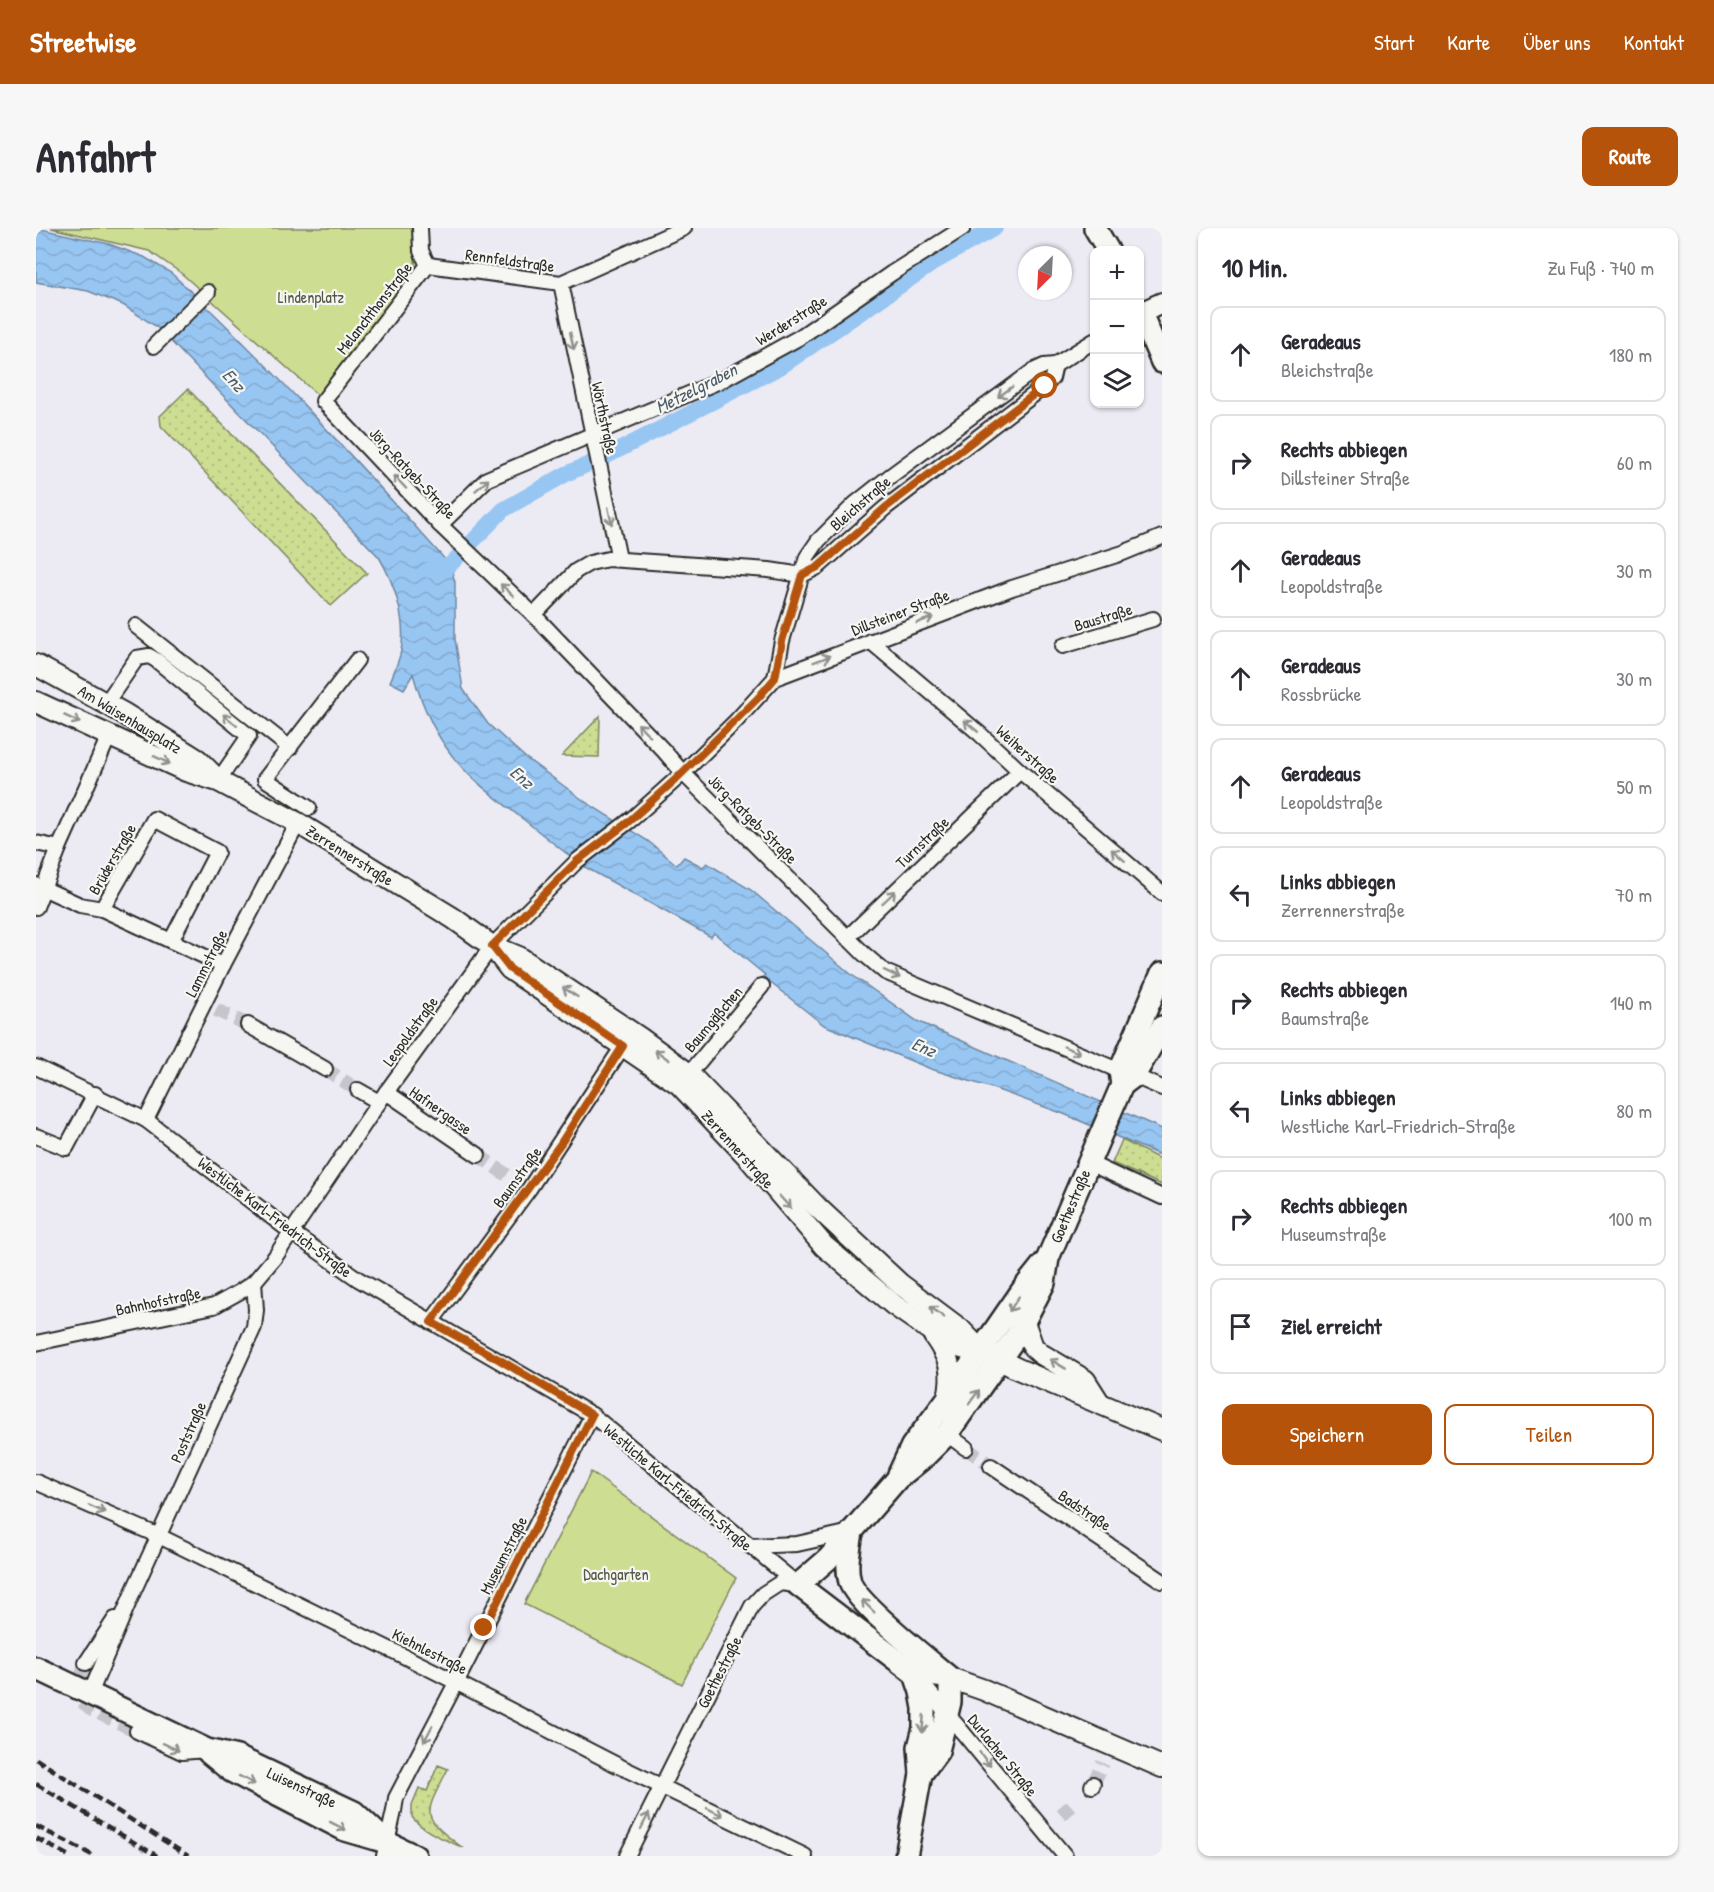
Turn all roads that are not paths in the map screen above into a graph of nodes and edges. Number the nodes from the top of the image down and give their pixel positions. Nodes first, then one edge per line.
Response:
1 (420, 228) edge
2 (684, 228) edge
3 (963, 228) edge
4 (1095, 228) edge
5 (1106, 246) edge
6 (428, 265) junction
7 (561, 284) junction
8 (206, 294) dead end
9 (1162, 303) edge
10 (1144, 311) edge
11 (1144, 322) edge
12 (158, 342) dead end
13 (1090, 344) edge
14 (1162, 362) edge
15 (1055, 365) junction
16 (323, 401) joint
17 (593, 440) junction
18 (935, 444) junction
19 (946, 460) junction
20 (444, 529) junction
21 (1162, 537) edge
22 (619, 559) junction
23 (802, 575) junction
24 (534, 615) junction
25 (1153, 619) dead end
26 (136, 626) dead end
27 (870, 641) junction
28 (1063, 646) dead end
29 (357, 660) dead end
30 (36, 665) edge
31 (775, 678) junction
32 (36, 702) edge
33 (106, 703) junction
34 (109, 736) junction
35 (290, 748) junction
36 (1020, 771) junction
37 (683, 773) junction
38 (218, 781) junction
39 (304, 815) junction
40 (36, 843) edge
41 (59, 848) junction
42 (40, 887) edge
43 (1162, 893) edge
44 (36, 907) edge
45 (102, 909) junction
46 (847, 938) junction
47 (171, 941) junction
48 (492, 946) junction
49 (223, 965) junction
50 (1162, 974) edge
51 (762, 986) dead end
52 (248, 1025) tunnel mouth
53 (1162, 1026) edge
54 (623, 1046) junction
55 (36, 1067) edge
56 (325, 1069) tunnel mouth
57 (689, 1074) junction
58 (1126, 1077) junction
59 (1162, 1088) edge
60 (358, 1090) tunnel mouth
61 (94, 1094) junction
62 (382, 1097) junction
63 (146, 1120) junction
64 (36, 1136) edge
65 (478, 1155) tunnel mouth
66 (1090, 1159) junction
67 (1162, 1197) edge
68 (291, 1232) junction
69 (1048, 1258) junction
70 (254, 1282) junction
71 (431, 1322) junction
72 (1024, 1322) junction
73 (931, 1331) junction
74 (36, 1343) edge
75 (981, 1351) junction
76 (1000, 1360) junction
77 (948, 1398) junction
78 (1099, 1402) junction
79 (592, 1415) junction
80 (1162, 1430) edge
81 (947, 1434) junction
82 (966, 1448) tunnel mouth
83 (995, 1469) tunnel mouth
84 (898, 1478) junction
85 (36, 1482) edge
86 (852, 1531) junction
87 (159, 1536) junction
88 (750, 1546) junction
89 (1162, 1581) edge
90 (798, 1585) junction
91 (133, 1592) junction
92 (838, 1614) junction
93 (912, 1645) junction
94 (86, 1663) tunnel mouth
95 (36, 1668) edge
96 (915, 1674) junction
97 (950, 1678) junction
98 (456, 1683) junction
99 (90, 1694) junction
100 (948, 1714) junction
101 (137, 1731) tunnel mouth
102 (207, 1750) junction
103 (1162, 1767) edge
104 (921, 1774) junction
105 (662, 1787) junction
106 (388, 1851) edge
107 (415, 1856) edge
108 (627, 1856) edge
109 (805, 1856) edge
110 (906, 1856) edge
111 (1065, 1856) edge

1 - 6 street, Melanchthonstraße
2 - 7 street, Rennfeldstraße
3 - 17 street, Werderstraße
4 - 5 main road
6 - 7 street, Rennfeldstraße
6 - 16 street, Melanchthonstraße
7 -> 17 street, Wörthstraße
8 - 12 street
9 - 10 main road
11 - 14 main road
13 - 15 street, Bleichstraße
15 -> 18 street, Bleichstraße
15 - 19 street, Bleichstraße
20 -> 16 street, Jörg-Ratgeb-Straße
20 -> 17 street, Werderstraße
17 -> 22 street, Wörthstraße
18 - 19 street
18 - 23 street, Bleichstraße
19 - 23 street, Bleichstraße
24 -> 20 street, Jörg-Ratgeb-Straße
27 -> 21 street, Dillsteiner Straße
22 - 23 street
22 - 24 street
23 - 31 street, Bleichstraße
37 -> 24 street, Jörg-Ratgeb-Straße
25 - 28 street, Baustraße
26 - 35 street
31 -> 27 street, Dillsteiner Straße
36 -> 27 street, Weiherstraße
29 - 35 street
30 - 33 main road, Am Waisenhausplatz
31 - 37 street, Dillsteiner Straße
32 -> 34 main road, Am Waisenhausplatz
33 - 38 main road, Am Waisenhausplatz
38 -> 33 street
34 -> 38 main road, Am Waisenhausplatz
34 - 41 street
35 - 39 street
43 -> 36 street, Weiherstraße
46 -> 36 street, Turnstraße
37 - 46 street, Jörg-Ratgeb-Straße
37 - 48 street, Leopoldstraße
38 - 39 main road, Am Waisenhausplatz
39 - 48 main road, Zerrennerstraße
39 - 49 street, Lammstraße
40 - 41 street
41 - 42 street
42 - 44 street
42 - 45 street, Brüderstraße
45 - 47 street, Brüderstraße
45 - 47 street, Brüderstraße
46 -> 58 street, Jörg-Ratgeb-Straße
47 - 49 street, Brüderstraße
48 - 54 main road, Zerrennerstraße
57 -> 48 main road, Zerrennerstraße
48 - 62 street, Leopoldstraße
49 - 63 street, Lammstraße
50 - 58 main road
51 - 57 street, Baumgäßchen
52 - 56 street
53 - 58 main road
54 - 71 street, Baumstraße
54 -> 73 main road, Zerrennerstraße
55 - 61 street, Westliche Karl-Friedrich-Straße
75 -> 57 main road, Zerrennerstraße
58 - 59 street, Jörg-Ratgeb-Straße
58 - 66 main road, Goethestraße
60 - 62 street, Hafnergasse
61 - 63 street, Westliche Karl-Friedrich-Straße
61 - 64 street
62 - 65 street, Hafnergasse
62 - 68 street, Leopoldstraße
63 - 68 street, Westliche Karl-Friedrich-Straße
66 - 67 street
66 - 69 main road, Goethestraße
68 - 70 street, Bahnhofstraße
68 - 71 street, Westliche Karl-Friedrich-Straße
69 - 72 main road, Goethestraße
69 -> 75 main road, Goethestraße
70 - 74 street, Bahnhofstraße
70 - 87 street, Poststraße
71 - 79 street, Westliche Karl-Friedrich-Straße
72 - 76 main road, Goethestraße
78 -> 72 main road
73 - 75 main road, Zerrennerstraße
73 - 77 main road
75 - 76 main road, Zerrennerstraße
75 - 77 main road, Goethestraße
76 - 78 main road, Zerrennerstraße
81 -> 76 main road, Goethestraße
77 - 84 main road, Goethestraße
78 - 80 main road, Zerrennerstraße
79 - 88 street, Westliche Karl-Friedrich-Straße
79 - 98 street, Museumstraße
81 - 82 street
81 - 84 main road, Goethestraße
83 - 89 street, Badstraße
84 - 86 main road, Goethestraße
85 -> 87 street, Kiehnlestraße
86 - 88 street
86 - 90 main road, Goethestraße
93 -> 86 main road, Westliche Karl-Friedrich-Straße
87 - 91 street, Poststraße
87 - 98 street, Kiehnlestraße
88 - 90 street, Westliche Karl-Friedrich-Straße
90 - 92 main road, Westliche Karl-Friedrich-Straße
90 - 105 street, Goethestraße
91 - 94 street, Poststraße
91 - 99 street, Poststraße
92 - 93 main road
92 - 96 main road, Westliche Karl-Friedrich-Straße
93 - 97 main road, Westliche Karl-Friedrich-Straße
95 - 99 main road, Luisenstraße
96 - 97 main road, Westliche Karl-Friedrich-Straße
96 - 100 street, Durlacher Straße
96 -> 104 main road
97 - 100 main road
97 - 103 main road, Westliche Karl-Friedrich-Straße
98 - 105 street, Kiehnlestraße
98 -> 106 street, Museumstraße
99 - 102 main road, Luisenstraße
100 - 104 main road
100 -> 111 street, Durlacher Straße
101 -> 102 street
102 - 106 main road, Luisenstraße
104 - 110 main road
108 -> 105 street, Goethestraße
105 -> 109 street, Kiehnlestraße
106 - 107 main road, Luisenstraße

